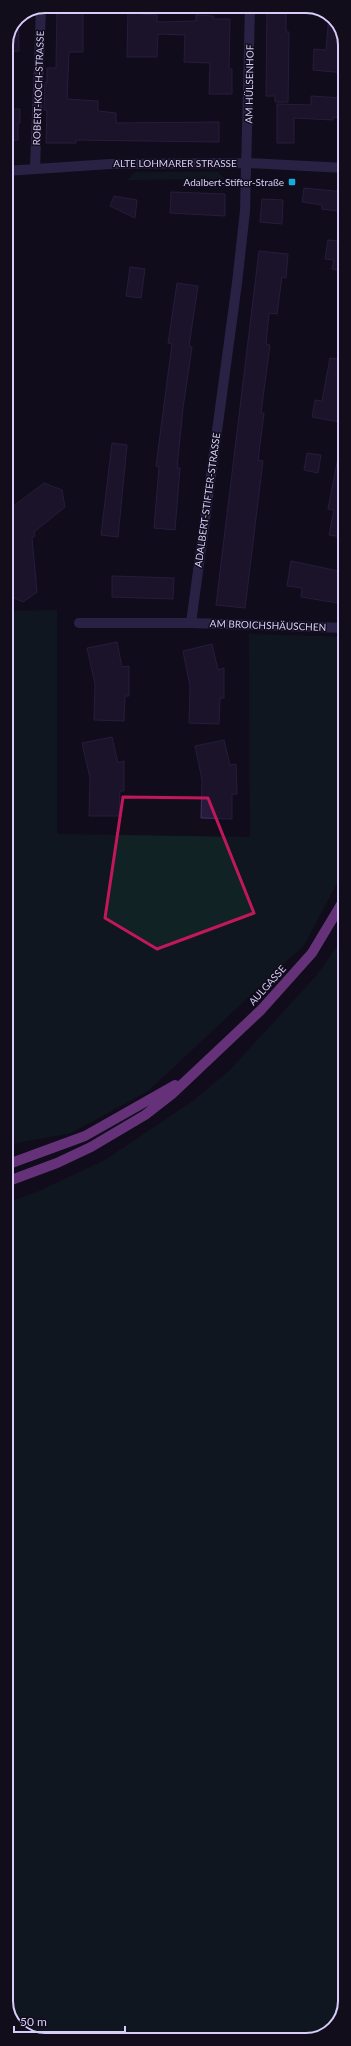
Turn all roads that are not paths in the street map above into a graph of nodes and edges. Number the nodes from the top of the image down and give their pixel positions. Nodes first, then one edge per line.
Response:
1 (250, 13) edge
2 (41, 14) edge
3 (247, 163) junction
4 (35, 168) junction
5 (338, 168) edge
6 (13, 170) edge
7 (78, 623) dead end
8 (191, 623) junction
9 (338, 628) edge
10 (338, 910) edge
11 (192, 1075) junction
12 (13, 1162) edge
13 (13, 1179) edge

1 - 3 street, AM HÜLSENHOF
2 - 4 street, ROBERT-KOCH-STRASSE
3 - 4 street, ALTE LOHMARER STRASSE
3 - 5 street, ALTE LOHMARER STRASSE
3 - 8 street, ADALBERT-STIFTER-STRASSE
4 - 6 street, ALTE LOHMARER STRASSE
7 - 8 street, AM BROICHSHÄUSCHEN
8 - 9 street, AM BROICHSHÄUSCHEN
10 - 11 main road, AULGASSE
11 - 12 main road
11 - 13 main road

